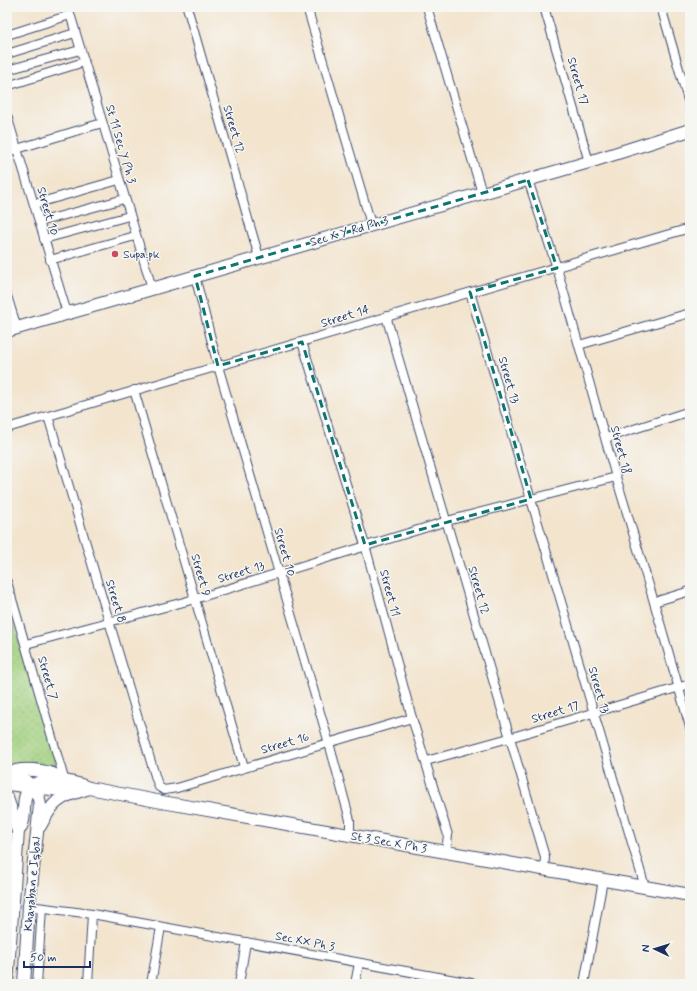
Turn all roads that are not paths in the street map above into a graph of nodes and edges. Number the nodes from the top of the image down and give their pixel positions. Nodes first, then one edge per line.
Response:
1 (187, 7) edge
2 (307, 7) edge
3 (427, 7) edge
4 (544, 7) edge
5 (661, 7) edge
6 (69, 11) edge
7 (75, 33) junction
8 (7, 35) edge
9 (80, 50) junction
10 (7, 54) edge
11 (84, 62) junction
12 (7, 70) edge
13 (7, 86) edge
14 (690, 108) edge
15 (7, 116) edge
16 (102, 123) junction
17 (690, 130) edge
18 (18, 149) junction
19 (7, 152) edge
20 (589, 162) junction
21 (119, 180) junction
22 (528, 180) junction
23 (482, 193) junction
24 (124, 199) junction
25 (34, 204) junction
26 (129, 216) junction
27 (39, 222) junction
28 (371, 224) junction
29 (690, 228) edge
30 (135, 236) junction
31 (44, 239) junction
32 (258, 257) junction
33 (50, 260) junction
34 (556, 268) junction
35 (195, 276) junction
36 (152, 288) junction
37 (470, 292) junction
38 (7, 296) edge
39 (67, 313) junction
40 (690, 313) edge
41 (386, 316) junction
42 (12, 330) edge
43 (302, 342) junction
44 (579, 345) junction
45 (218, 366) junction
46 (134, 390) junction
47 (690, 411) edge
48 (48, 416) junction
49 (7, 428) edge
50 (606, 438) junction
51 (616, 477) junction
52 (531, 499) junction
53 (447, 521) junction
54 (365, 545) junction
55 (278, 573) junction
56 (7, 582) edge
57 (690, 591) edge
58 (195, 599) junction
59 (654, 602) junction
60 (110, 622) junction
61 (26, 644) junction
62 (690, 684) edge
63 (678, 687) junction
64 (594, 713) junction
65 (412, 718) junction
66 (690, 727) edge
67 (510, 738) junction
68 (329, 743) junction
69 (426, 761) junction
70 (244, 767) junction
71 (7, 778) edge
72 (64, 781) junction
73 (32, 787) junction
74 (83, 790) junction
75 (163, 796) junction
76 (7, 798) edge
77 (18, 831) junction
78 (37, 832) junction
79 (350, 835) junction
80 (446, 852) junction
81 (544, 870) junction
82 (603, 880) junction
83 (645, 887) junction
84 (690, 895) edge
85 (29, 906) junction
86 (42, 908) junction
87 (92, 914) junction
88 (161, 927) junction
89 (246, 942) junction
90 (359, 963) junction
91 (468, 983) edge
92 (7, 984) edge
93 (24, 984) edge
94 (37, 984) edge
95 (88, 984) edge
96 (151, 984) edge
97 (239, 984) edge
98 (355, 984) edge
99 (477, 984) edge
100 (584, 984) edge

1 - 32 street, Street 12
2 - 28 street
3 - 23 street
4 - 20 street, Street 17
5 - 14 street
6 - 7 street, St 11 Sec Y Ph 3
6 - 8 street
7 - 9 street, St 11 Sec Y Ph 3
7 - 10 street
9 - 11 street, St 11 Sec Y Ph 3
9 - 12 street
11 - 13 street
11 - 16 street, St 11 Sec Y Ph 3
15 - 18 street, Street 10
16 - 18 street
16 - 21 street, St 11 Sec Y Ph 3
17 - 20 main road, Sec X Y Rd Ph 3
18 - 19 street
18 - 25 street, Street 10
20 - 22 main road, Sec X Y Rd Ph 3
21 - 24 street, St 11 Sec Y Ph 3
21 - 25 street
22 - 23 main road, Sec X Y Rd Ph 3
22 - 34 street, Street 18
23 - 28 main road, Sec X Y Rd Ph 3
24 - 26 street, St 11 Sec Y Ph 3
24 - 27 street
25 - 27 street, Street 10
26 - 30 street, St 11 Sec Y Ph 3
26 - 31 street
27 - 31 street, Street 10
28 - 32 main road, Sec X Y Rd Ph 3
29 - 34 street, Street 14
30 - 33 street
30 - 36 street, St 11 Sec Y Ph 3
31 - 33 street, Street 10
32 - 35 main road, Sec X Y Rd Ph 3
33 - 39 street, Street 10
34 - 37 street, Street 14
34 - 44 street, Street 18
35 - 36 main road, Sec X Y Rd Ph 3
35 - 45 street, Street 10
36 - 39 main road, Sec X Y Rd Ph 3
37 - 41 street, Street 14
37 - 52 street, Street 13
38 - 42 street
39 - 42 main road, Sec X Y Rd Ph 3
40 - 44 street
41 - 43 street, Street 14
41 - 53 street, Street 12
43 - 45 street, Street 14
43 - 54 street, Street 11
44 - 50 street, Street 18
45 - 46 street, Street 14
45 - 55 street, Street 10
46 - 48 street, Street 14
46 - 58 street, Street 9
47 - 50 street
48 - 49 street, Street 14
48 - 60 street, Street 8
50 - 51 street, Street 18
51 - 52 street, Street 13
51 - 59 street, Street 18
52 - 53 street, Street 13
52 - 64 street, Street 13
53 - 54 street, Street 13
53 - 67 street, Street 12
54 - 55 street, Street 13
54 - 65 street, Street 11
55 - 58 street, Street 13
55 - 68 street, Street 10
56 - 61 street, Street 7
57 - 59 street
58 - 60 street, Street 13
58 - 70 street, Street 9
59 - 63 street, Street 18
60 - 61 street, Street 13
60 - 75 street, Street 8
61 - 72 street, Street 7
62 - 63 street, Street 17
63 - 64 street, Street 17
63 - 66 street, Street 18
64 - 67 street, Street 17
64 - 83 street, Street 13
65 - 68 street, Street 16
65 - 69 street, Street 11
67 - 69 street, Street 17
67 - 81 street, Street 12
68 - 70 street, Street 16
68 - 79 street, Street 10
69 - 80 street, Street 11
70 - 75 street, Street 16
71 - 72 main road
71 - 73 main road
72 - 73 main road, St 3 Sec X Ph 3
72 - 74 main road, St 3 Sec X Ph 3
73 - 74 main road, St 3 Sec X Ph 3
73 - 77 main road
73 - 78 main road, Khayaban e Iqbal
74 - 75 main road, St 3 Sec X Ph 3
74 - 78 main road
75 - 79 main road, St 3 Sec X Ph 3
76 - 77 main road
77 - 92 main road
78 - 85 main road, Khayaban e Iqbal
79 - 80 main road, St 3 Sec X Ph 3
80 - 81 main road, St 3 Sec X Ph 3
81 - 82 main road, St 3 Sec X Ph 3
82 - 83 main road, St 3 Sec X Ph 3
82 - 100 street
83 - 84 main road, St 3 Sec X Ph 3
85 - 86 street, Sec XX Ph 3
85 - 93 main road, Khayaban e Iqbal
86 - 87 street, Sec XX Ph 3
86 - 94 street
87 - 88 street, Sec XX Ph 3
87 - 95 street
88 - 89 street, Sec XX Ph 3
88 - 96 street
89 - 90 street, Sec XX Ph 3
89 - 97 street
90 - 91 street, Sec XX Ph 3
90 - 98 street
91 - 99 street, Sec XX Ph 3

